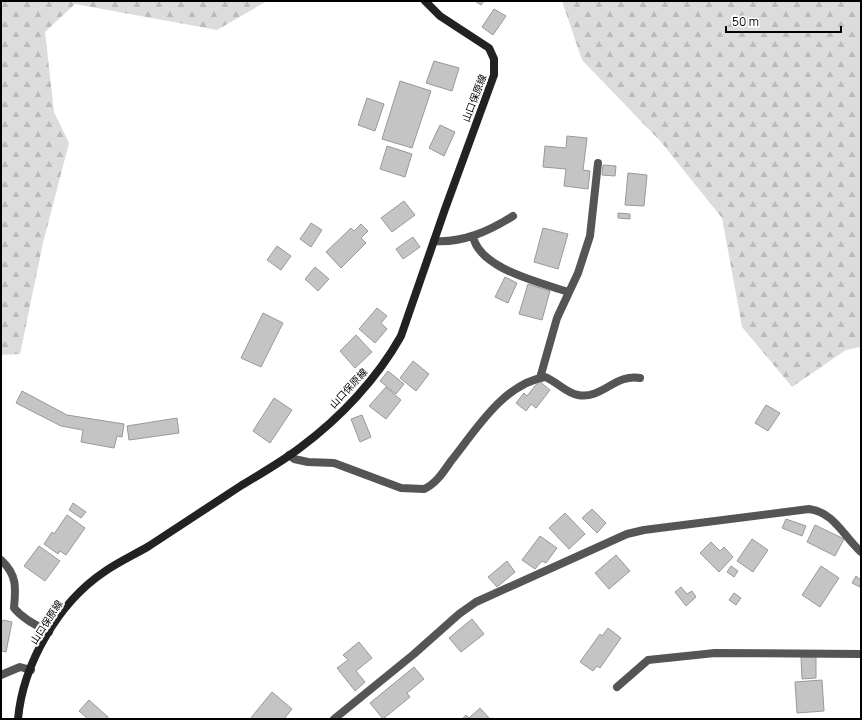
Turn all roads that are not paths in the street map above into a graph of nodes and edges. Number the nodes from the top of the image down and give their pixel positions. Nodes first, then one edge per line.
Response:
1 (425, 1) edge
2 (598, 163) dead end
3 (514, 216) dead end
4 (473, 236) junction
5 (434, 241) junction
6 (568, 292) junction
7 (540, 378) junction
8 (640, 378) dead end
9 (289, 455) junction
10 (861, 552) edge
11 (1, 560) edge
12 (49, 632) junction
13 (861, 654) edge
14 (30, 670) junction
15 (1, 675) edge
16 (617, 688) dead end
17 (18, 719) edge
18 (334, 719) edge

1 - 5 main road, 山口保原線
2 - 6 street
3 - 4 street
4 - 5 street
4 - 6 street
5 - 9 main road, 山口保原線
6 - 7 street
7 - 8 street
7 - 9 street
9 - 12 main road, 山口保原線
10 - 18 street
11 - 12 street
12 - 14 main road, 山口保原線
13 - 16 street
14 - 15 street
14 - 17 main road, 山口保原線

